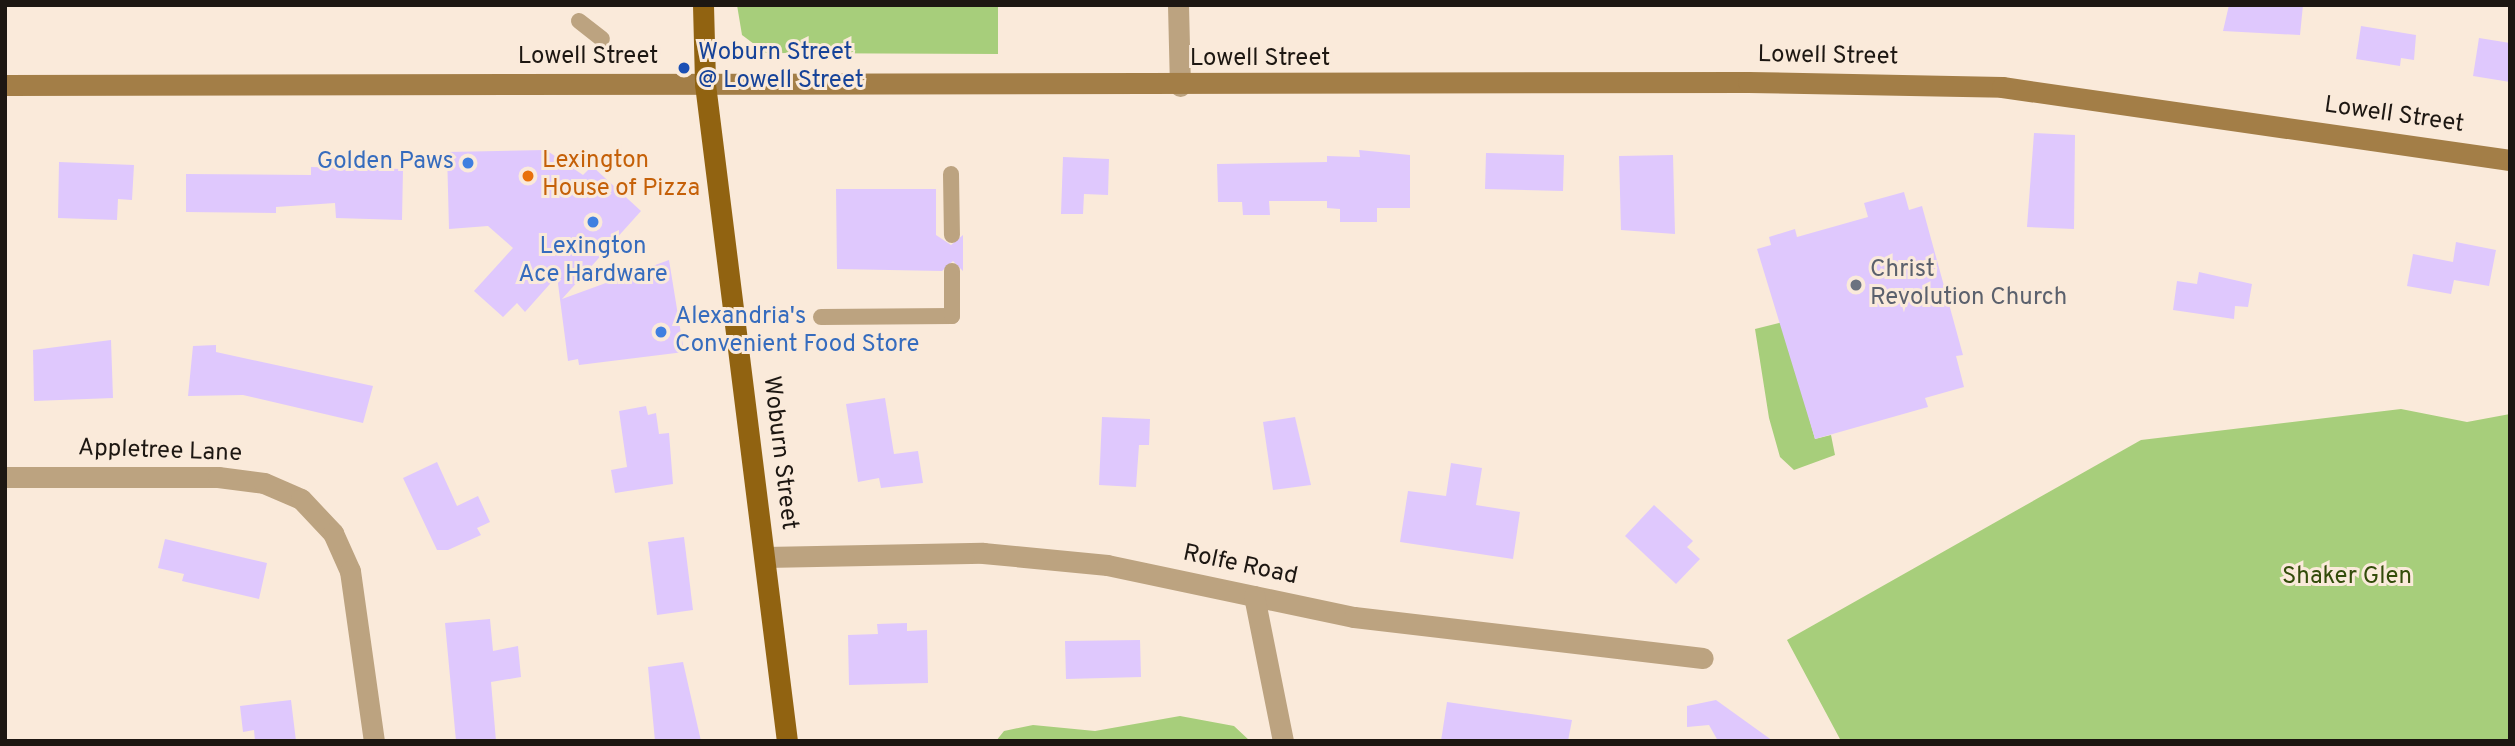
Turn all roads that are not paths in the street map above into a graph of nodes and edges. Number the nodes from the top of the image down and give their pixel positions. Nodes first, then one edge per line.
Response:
1 (703, 5) edge
2 (1178, 5) edge
3 (579, 21) dead end
4 (602, 39) dead end
5 (705, 84) junction
6 (5, 85) edge
7 (1180, 86) junction
8 (2510, 160) edge
9 (951, 174) dead end
10 (952, 235) dead end
11 (952, 271) dead end
12 (821, 317) dead end
13 (5, 477) edge
14 (765, 557) junction
15 (1254, 596) junction
16 (1703, 658) dead end
17 (374, 741) edge
18 (787, 741) edge
19 (1283, 741) edge

1 - 5 main road, Woburn Street
2 - 7 street
3 - 4 lane
5 - 6 main road, Lowell Street
5 - 7 main road, Lowell Street
5 - 14 main road, Woburn Street
7 - 8 main road, Lowell Street
9 - 10 lane
11 - 12 lane
13 - 17 street, Appletree Lane
14 - 15 street, Rolfe Road
14 - 18 main road, Woburn Street
15 - 16 street, Rolfe Road
15 - 19 street

